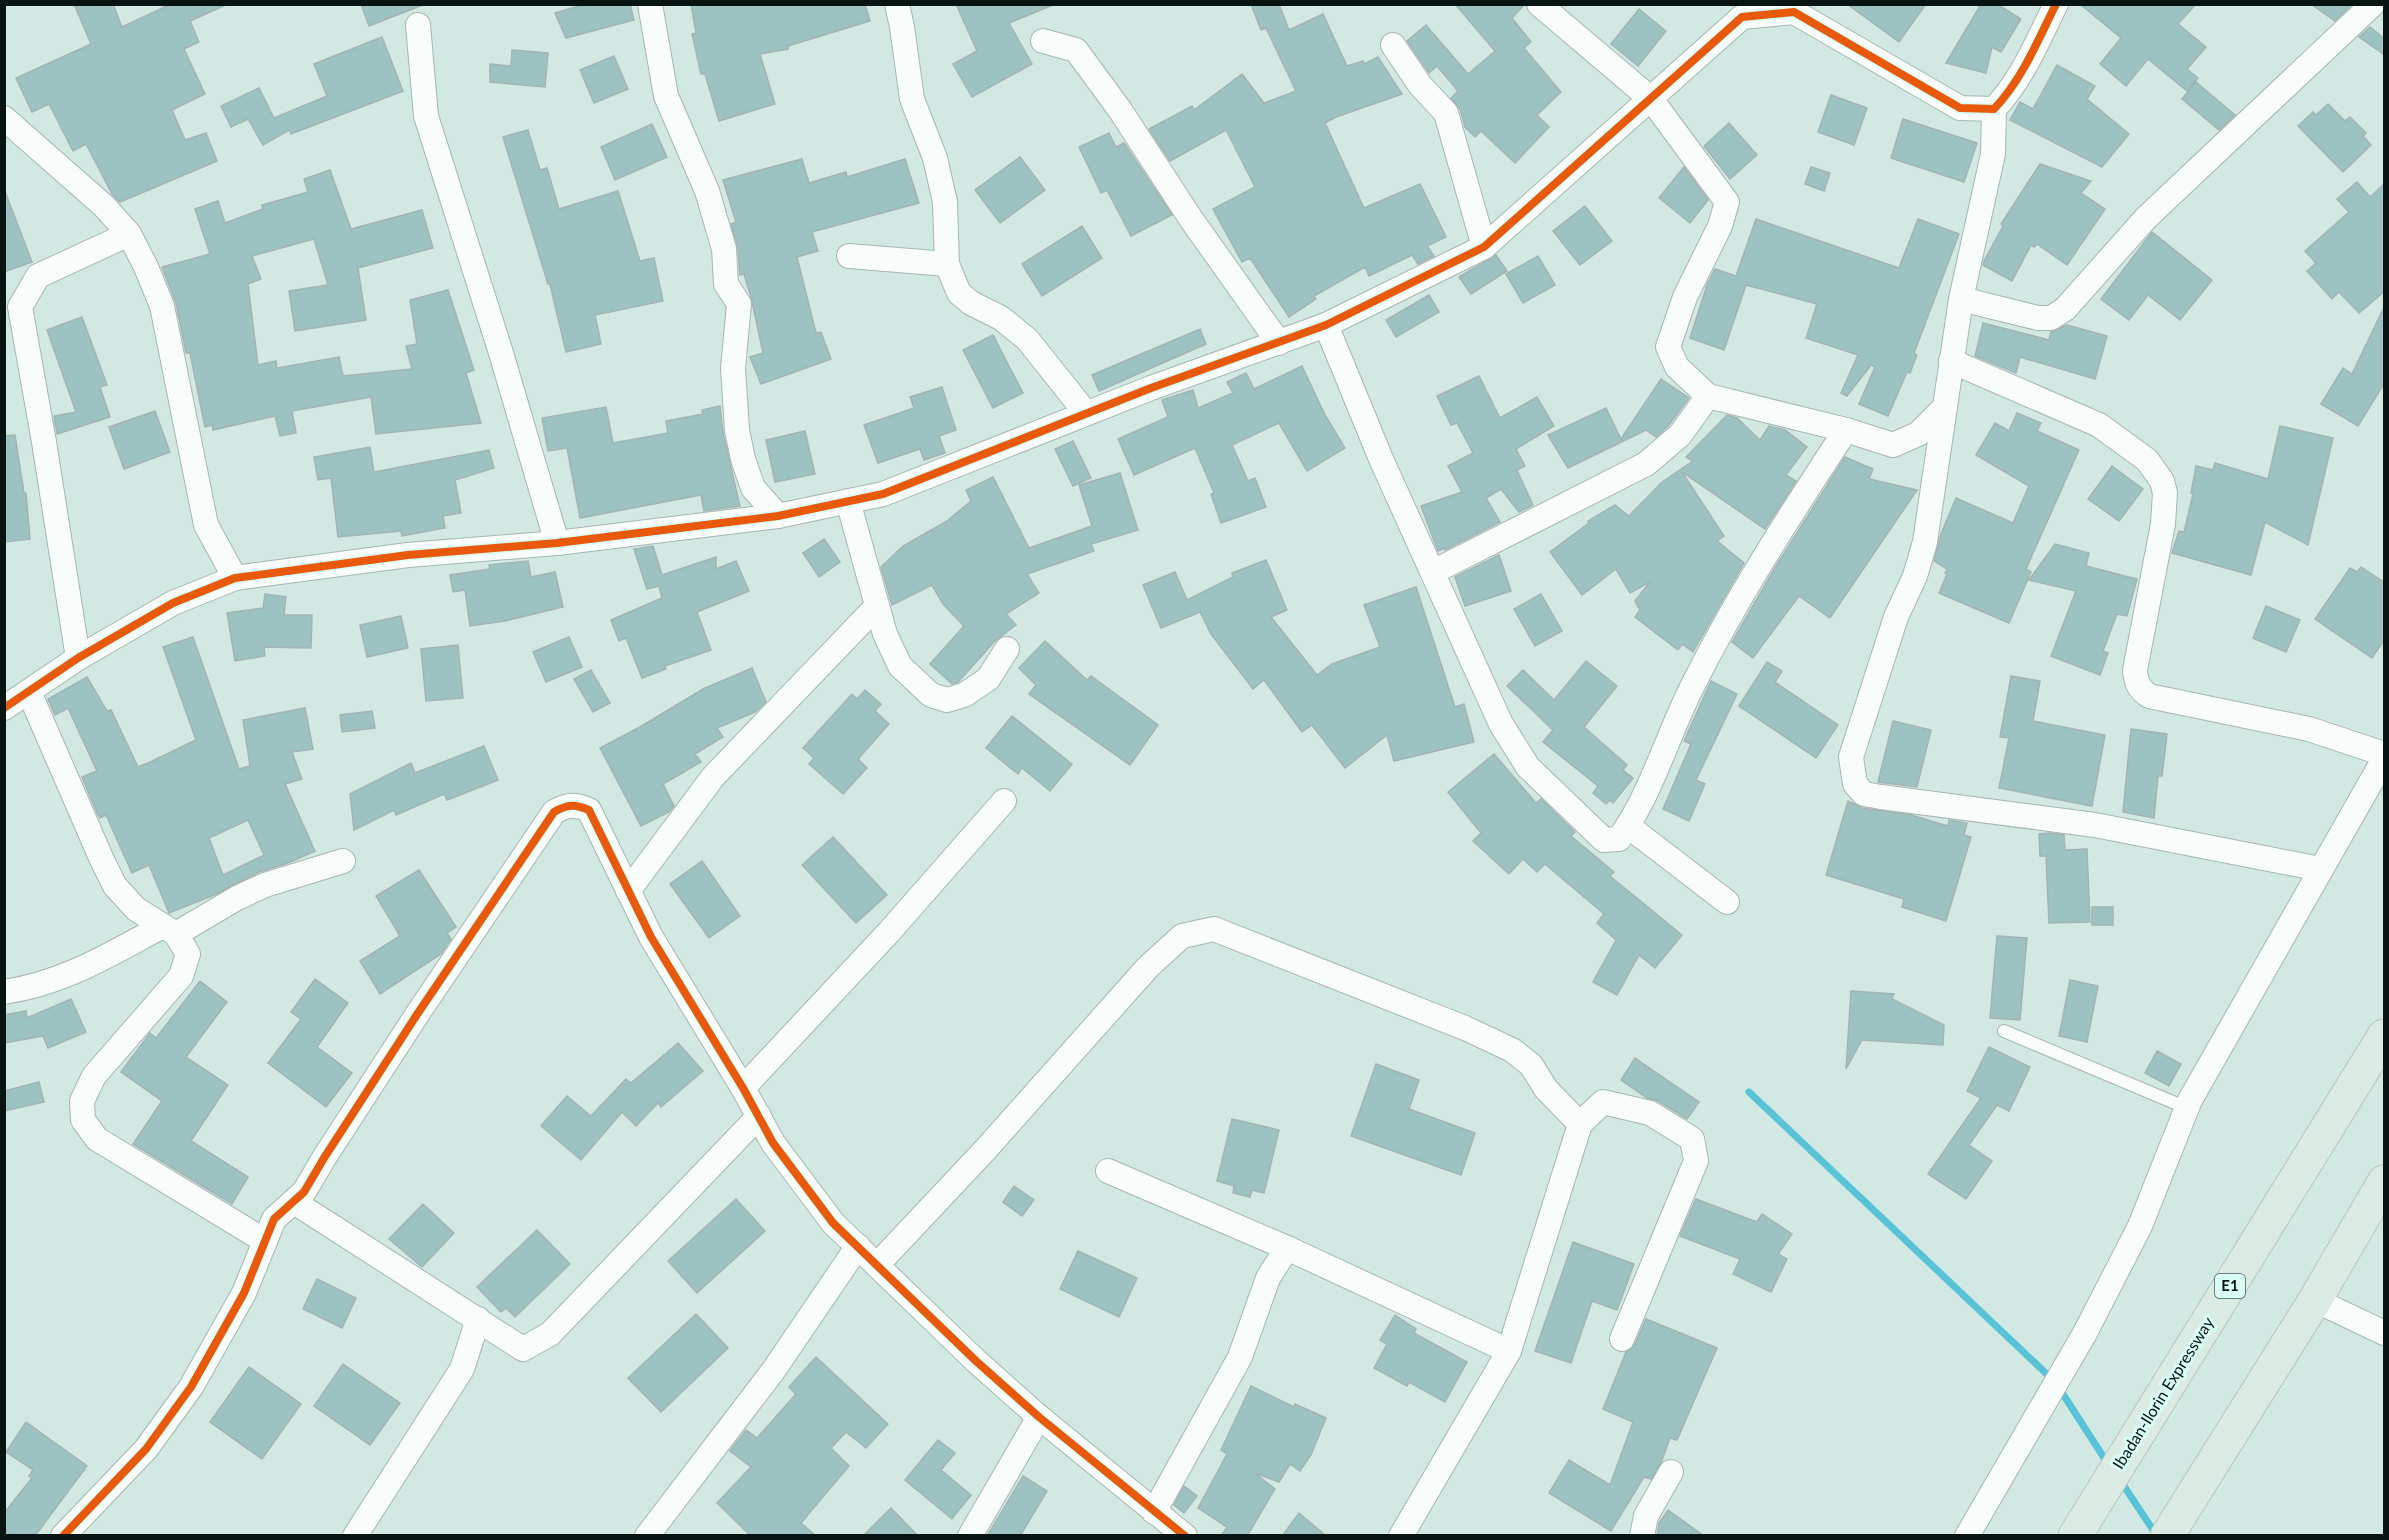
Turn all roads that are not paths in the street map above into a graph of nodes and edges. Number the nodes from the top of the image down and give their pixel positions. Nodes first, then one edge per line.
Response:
1 (650, 4) edge
2 (897, 4) edge
3 (1539, 4) edge
4 (2056, 4) edge
5 (2373, 4) edge
6 (1746, 11) edge
7 (418, 25) dead end
8 (1043, 41) dead end
9 (1393, 45) dead end
10 (1651, 99) junction
11 (1994, 109) junction
12 (4, 118) edge
13 (129, 234) junction
14 (1484, 247) junction
15 (849, 256) dead end
16 (947, 264) junction
17 (1961, 299) junction
18 (1326, 325) junction
19 (1280, 343) junction
20 (1951, 361) junction
21 (1708, 396) junction
22 (1944, 408) junction
23 (1086, 413) junction
24 (1846, 430) junction
25 (848, 501) junction
26 (778, 516) junction
27 (558, 543) junction
28 (1433, 572) junction
29 (235, 578) junction
30 (877, 606) junction
31 (1007, 649) dead end
32 (78, 658) junction
33 (29, 692) junction
34 (4, 708) edge
35 (2385, 754) edge
36 (2385, 759) edge
37 (1004, 801) dead end
38 (1628, 826) junction
39 (343, 861) dead end
40 (2320, 869) junction
41 (628, 891) junction
42 (1726, 902) dead end
43 (170, 930) junction
44 (4, 992) edge
45 (2004, 1031) dead end
46 (2385, 1036) edge
47 (743, 1088) junction
48 (2187, 1108) junction
49 (759, 1116) junction
50 (1580, 1124) junction
51 (1108, 1171) dead end
52 (2385, 1182) edge
53 (294, 1203) junction
54 (265, 1241) junction
55 (858, 1246) junction
56 (1287, 1248) junction
57 (877, 1265) junction
58 (2315, 1300) junction
59 (478, 1319) junction
60 (2385, 1333) edge
61 (1622, 1339) dead end
62 (1509, 1351) junction
63 (1040, 1417) junction
64 (1671, 1472) dead end
65 (1154, 1512) junction
66 (63, 1536) edge
67 (355, 1536) edge
68 (647, 1536) edge
69 (970, 1536) edge
70 (1185, 1536) edge
71 (1401, 1536) edge
72 (1642, 1536) edge
73 (1967, 1536) edge
74 (2075, 1536) edge
75 (2167, 1536) edge

1 - 26 street
2 - 16 street
3 - 10 street
4 - 11 street
5 - 17 street
6 - 10 street
6 - 11 street
7 - 27 street
8 - 19 street
9 - 14 street
10 - 14 street
10 - 21 street
11 - 17 street
12 - 13 street
13 - 29 street
13 - 32 street
14 - 18 street
15 - 16 street
16 - 23 street
17 - 20 street
18 - 19 street
18 - 28 street
19 - 23 street
20 - 22 street
20 - 35 street
21 - 24 street
21 - 28 street
22 - 24 street
22 - 40 street
23 - 25 street
24 - 38 street
25 - 26 street
25 - 30 street
26 - 27 street
27 - 29 street
28 - 38 street
29 - 32 street
30 - 31 street
30 - 41 street
32 - 33 street
33 - 34 street
33 - 43 street
36 - 40 street
37 - 47 street
38 - 42 street
39 - 43 street
40 - 48 street
41 - 47 street
41 - 53 street
43 - 44 street
43 - 54 street
45 - 48 lane
46 - 74 highway, Ibadan-Ilorin Expressway / E1
47 - 49 street
48 - 73 street
49 - 55 street
49 - 59 street
50 - 57 street
50 - 61 street
50 - 62 street
51 - 56 street
52 - 58 highway
53 - 54 street
53 - 59 street
54 - 66 street
55 - 57 street
55 - 68 street
56 - 62 street
56 - 65 street
57 - 63 street
58 - 60 street
58 - 75 highway
59 - 67 street
62 - 71 street
63 - 65 street
63 - 69 street
64 - 72 street
65 - 70 street

